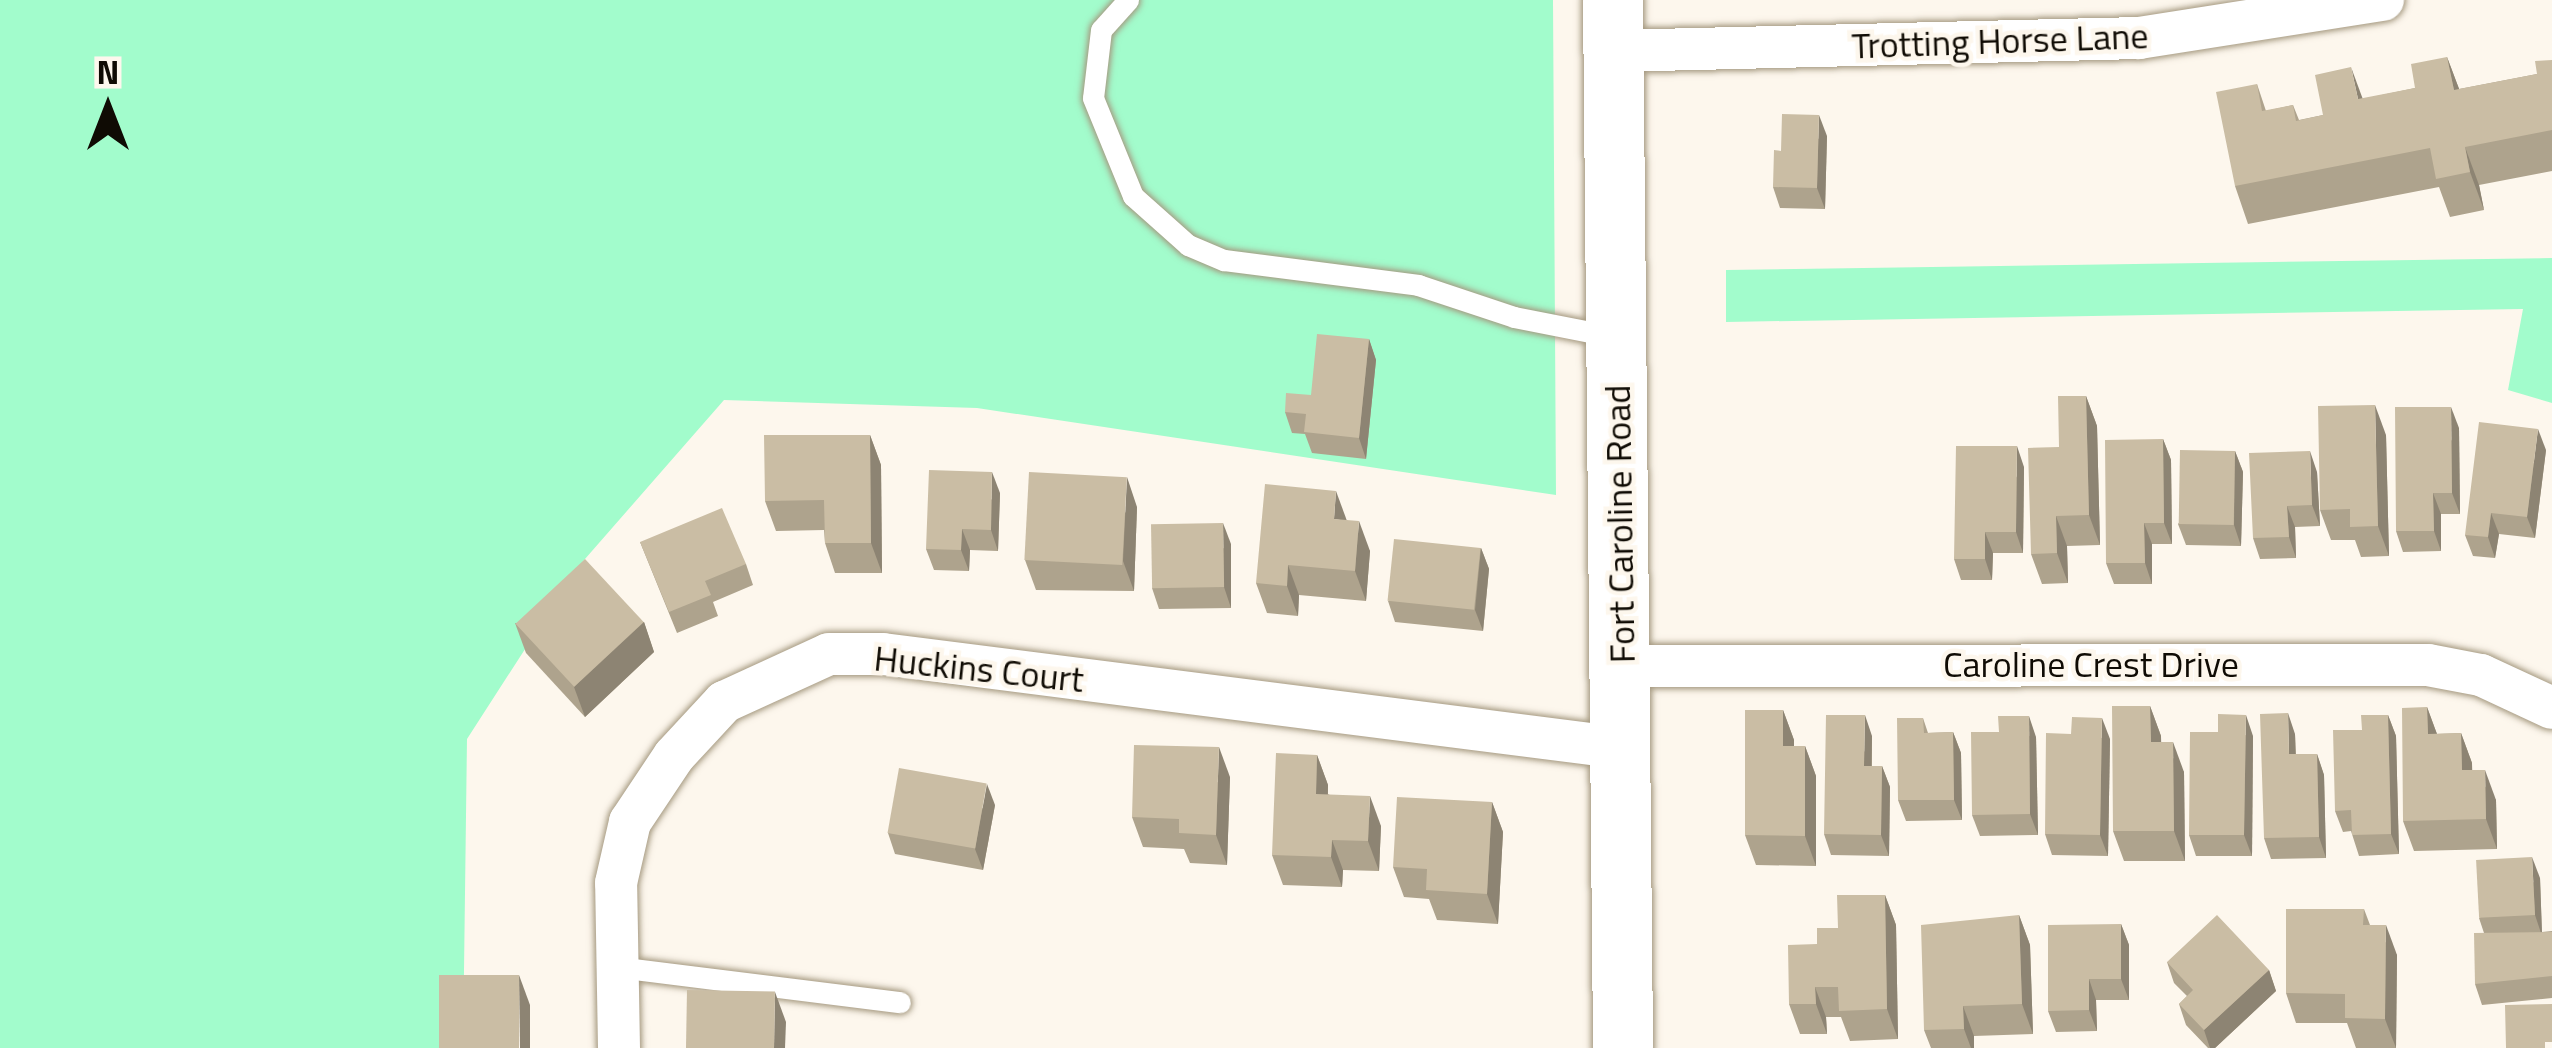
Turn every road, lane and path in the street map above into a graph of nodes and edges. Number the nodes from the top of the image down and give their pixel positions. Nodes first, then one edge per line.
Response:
1 (1128, 0) edge
2 (2383, 0) edge
3 (1614, 26) edge
4 (1617, 338) junction
5 (1621, 667) junction
6 (2552, 708) edge
7 (1622, 748) junction
8 (617, 967) junction
9 (900, 1002) dead end
10 (619, 1048) edge
11 (1624, 1048) edge

1 - 4 lane
2 - 3 street, Trotting Horse Lane
3 - 4 street, Fort Caroline Road
4 - 5 street, Fort Caroline Road
5 - 6 street, Caroline Crest Drive
5 - 7 street, Fort Caroline Road
7 - 8 street, Huckins Court
7 - 11 street, Fort Caroline Road
8 - 9 lane
8 - 10 street, Huckins Court

